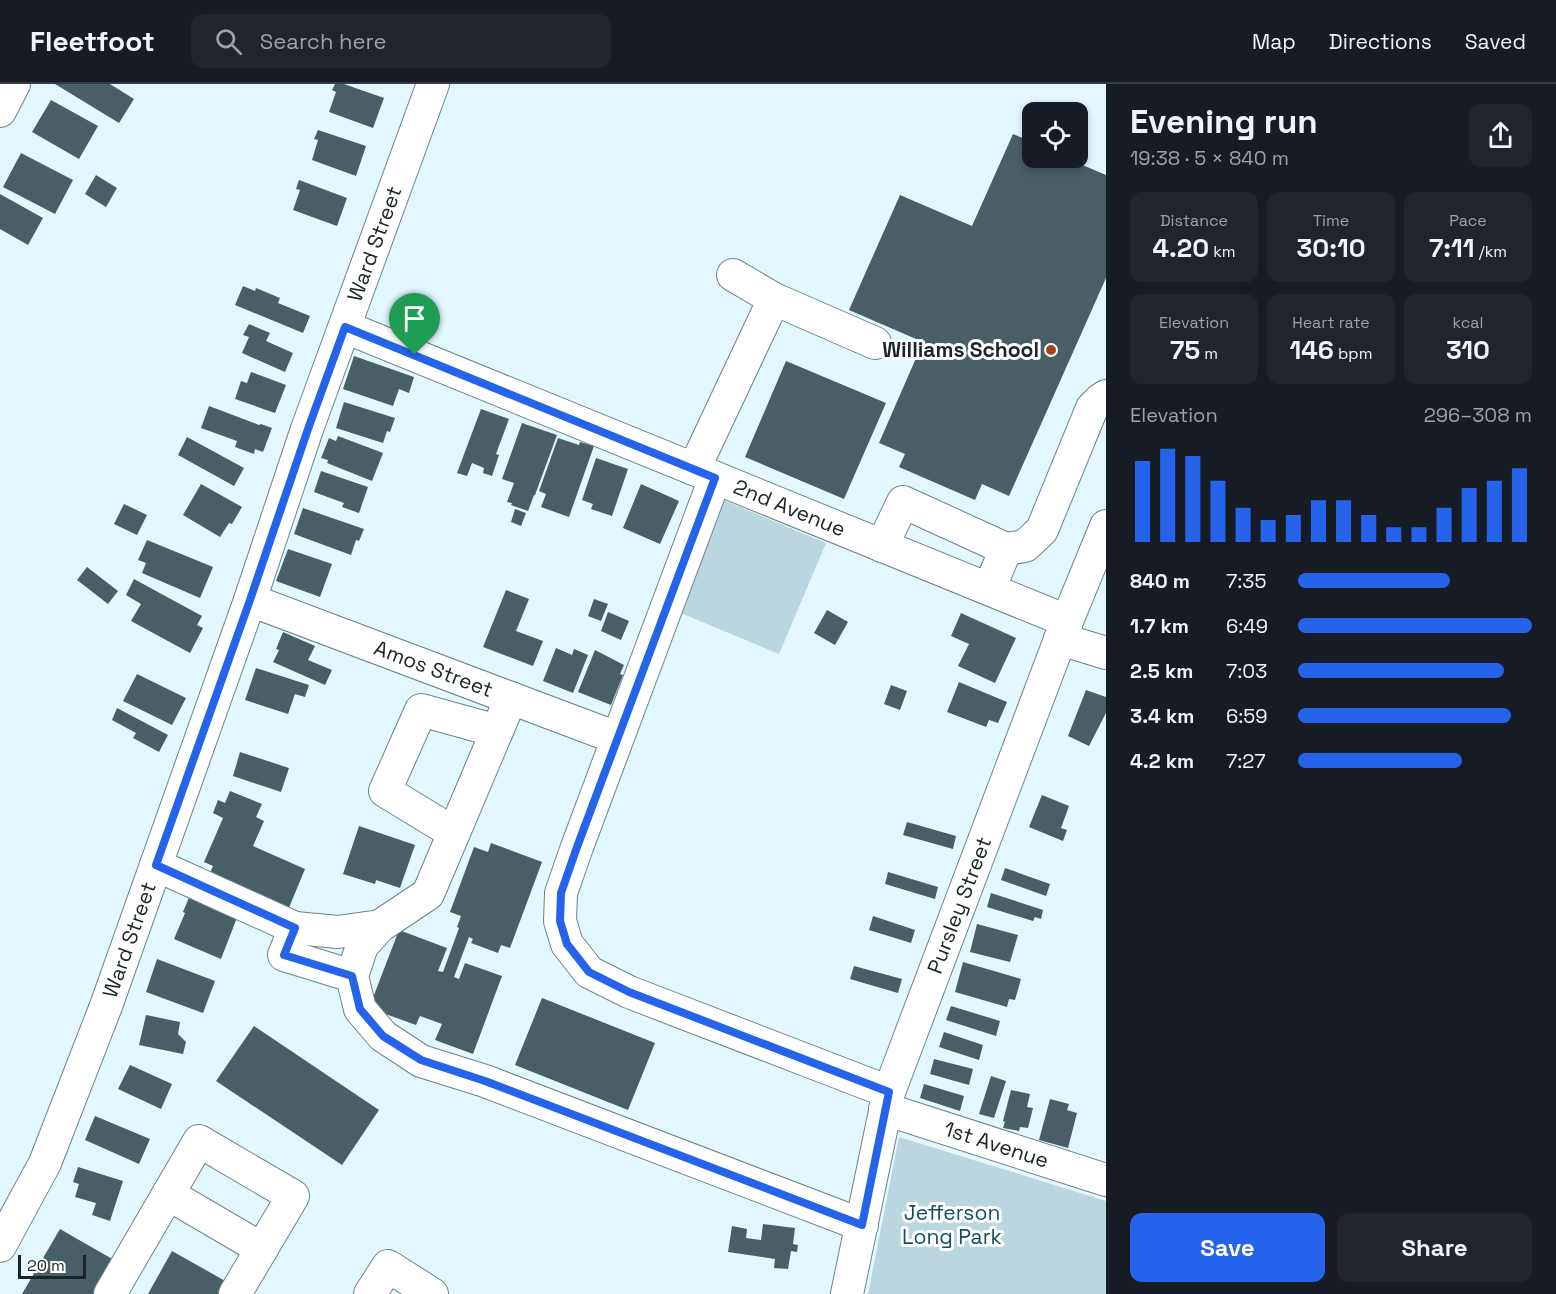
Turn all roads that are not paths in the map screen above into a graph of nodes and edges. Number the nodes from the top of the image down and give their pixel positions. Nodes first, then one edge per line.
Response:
1 (14, 84) edge
2 (433, 84) edge
3 (0, 111) edge
4 (733, 275) dead end
5 (774, 299) junction
6 (345, 327) junction
7 (875, 343) dead end
8 (1106, 396) edge
9 (705, 473) junction
10 (1106, 526) edge
11 (882, 546) junction
12 (1006, 549) junction
13 (989, 589) junction
14 (250, 600) junction
15 (1063, 630) junction
16 (1106, 653) edge
17 (511, 698) junction
18 (497, 731) junction
19 (617, 738) junction
20 (454, 833) junction
21 (156, 865) junction
22 (380, 926) junction
23 (295, 928) junction
24 (352, 976) junction
25 (887, 1101) junction
26 (1106, 1180) edge
27 (168, 1194) junction
28 (862, 1225) junction
29 (0, 1246) edge
30 (262, 1249) junction
31 (110, 1294) edge
32 (235, 1294) edge
33 (370, 1294) edge
34 (432, 1294) edge
35 (847, 1294) edge

1 - 3 street
2 - 6 street, Ward Street
4 - 5 street
5 - 7 street
5 - 9 street, 1st Avenue
6 - 9 street, 2nd Avenue
6 - 14 street, Ward Street
8 - 12 street
9 - 11 street, 2nd Avenue
9 - 19 street, 1st Avenue
10 - 15 street, Pursley Street
11 - 12 street
11 - 13 street, 2nd Avenue
12 - 13 street
13 - 15 street, 2nd Avenue
14 - 17 street, Amos Street
14 - 21 street, Ward Street
15 - 16 street, 2nd Avenue
15 - 25 street, Pursley Street
17 - 18 street
17 - 19 street, Amos Street
18 - 20 street
18 - 20 street
19 - 25 street, 1st Avenue
20 - 22 street
21 - 23 street
21 - 29 street, Ward Street
22 - 23 street
22 - 24 street
23 - 24 street
24 - 28 street
25 - 26 street, 1st Avenue
25 - 28 street, Pursley Street
27 - 30 street
27 - 30 street
27 - 31 street
28 - 35 street, Pursley Street
30 - 32 street
33 - 34 street

